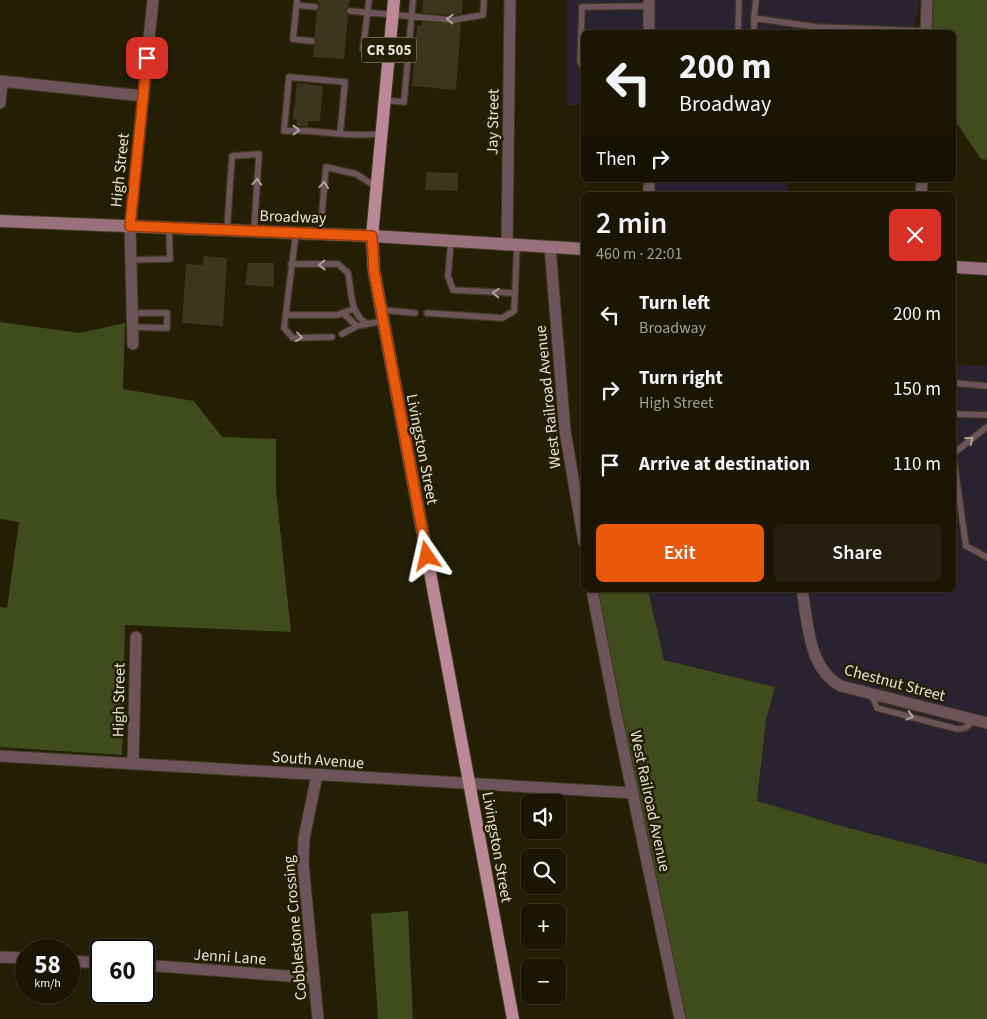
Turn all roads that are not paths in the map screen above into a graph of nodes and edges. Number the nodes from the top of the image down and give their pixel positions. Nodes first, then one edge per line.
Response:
1 (152, 0) edge
2 (369, 0) edge
3 (413, 0) edge
4 (484, 0) edge
5 (510, 0) edge
6 (739, 0) edge
7 (756, 0) edge
8 (927, 0) edge
9 (297, 3) edge
10 (592, 3) edge
11 (649, 3) edge
12 (393, 6) edge
13 (315, 7) dead end
14 (350, 11) dead end
15 (368, 12) junction
16 (411, 15) junction
17 (754, 18) junction
18 (581, 30) edge
19 (649, 30) edge
20 (738, 30) edge
21 (754, 30) edge
22 (882, 30) edge
23 (926, 30) edge
24 (581, 34) edge
25 (312, 41) dead end
26 (363, 49) dead end
27 (581, 63) edge
28 (1, 81) edge
29 (143, 96) junction
30 (384, 100) junction
31 (0, 103) edge
32 (340, 134) junction
33 (381, 134) junction
34 (376, 187) junction
35 (0, 221) edge
36 (130, 226) junction
37 (169, 228) junction
38 (227, 230) junction
39 (254, 231) junction
40 (296, 233) junction
41 (320, 234) junction
42 (372, 236) junction
43 (451, 241) junction
44 (512, 245) junction
45 (550, 247) junction
46 (581, 249) edge
47 (130, 260) junction
48 (292, 264) junction
49 (956, 267) edge
50 (987, 269) edge
51 (515, 293) junction
52 (353, 309) junction
53 (132, 312) junction
54 (343, 313) junction
55 (415, 313) dead end
56 (427, 313) dead end
57 (286, 314) junction
58 (382, 315) junction
59 (368, 324) junction
60 (357, 326) junction
61 (132, 327) junction
62 (342, 334) dead end
63 (332, 337) dead end
64 (133, 344) dead end
65 (956, 383) edge
66 (987, 386) edge
67 (956, 414) edge
68 (987, 415) edge
69 (987, 427) edge
70 (956, 450) edge
71 (956, 475) edge
72 (581, 524) edge
73 (987, 557) edge
74 (592, 592) edge
75 (802, 592) edge
76 (136, 637) dead end
77 (987, 723) edge
78 (0, 756) edge
79 (134, 763) junction
80 (317, 775) junction
81 (470, 784) junction
82 (633, 793) junction
83 (0, 957) edge
84 (15, 958) edge
85 (155, 966) edge
86 (314, 978) junction
87 (318, 1019) edge
88 (513, 1019) edge
89 (680, 1019) edge

1 - 29 street, High Street
2 - 15 lane
3 - 16 lane
4 -> 16 lane
5 - 44 street, Jay Street
6 - 20 lane
7 - 17 lane
8 - 23 street
9 - 13 lane
9 - 25 lane
10 - 11 lane
10 - 18 lane
11 - 19 street
12 - 15 lane
12 - 16 lane
12 - 30 main road, Livingston Street / CR 505
14 - 15 lane
15 - 26 lane
16 - 30 lane
17 - 21 lane
17 - 22 lane
24 - 27 lane
28 - 29 street
28 - 31 street
29 - 36 street, High Street
30 - 33 main road, Livingston Street / CR 505
32 -> 32 lane
32 - 33 lane
33 - 34 main road, Livingston Street / CR 505
41 -> 34 lane
34 - 42 main road, Livingston Street / CR 505
35 - 36 street, Broadway
36 - 37 street, Broadway
36 - 47 street, High Street
37 - 38 street, Broadway
37 - 47 lane
38 - 39 street, Broadway
39 -> 38 lane
39 - 40 street, Broadway
40 - 41 street, Broadway
40 - 48 lane
41 - 42 street, Broadway
42 - 43 street, Broadway
42 - 58 main road, Livingston Street / CR 505
43 - 44 street, Broadway
51 -> 43 lane
44 - 45 street, Broadway
44 - 51 lane
45 - 46 street, Broadway
45 - 72 street, West Railroad Avenue
47 - 53 street, High Street
52 -> 48 lane
48 - 57 lane
49 - 50 street
51 - 56 lane
52 - 54 lane
52 - 59 lane
53 - 61 street, High Street
53 - 61 lane
54 - 57 lane
54 - 60 lane
55 - 58 lane
57 -> 63 lane
58 - 59 lane
58 - 81 main road, Livingston Street / CR 505
59 - 60 lane
60 - 62 lane
61 - 64 street, High Street
65 - 66 lane
67 - 68 lane
70 -> 69 lane
71 - 73 lane
74 - 82 street, West Railroad Avenue
75 - 77 street, Chestnut Street
76 - 79 street, High Street
78 - 79 street, South Avenue
79 - 80 street, South Avenue
80 - 81 street, South Avenue
80 - 86 street, Cobblestone Crossing
81 - 82 street, South Avenue
81 - 88 main road, Livingston Street / CR 505
82 - 89 street, West Railroad Avenue
83 - 84 street
85 - 86 street, Jenni Lane
86 - 87 street, Cobblestone Crossing

